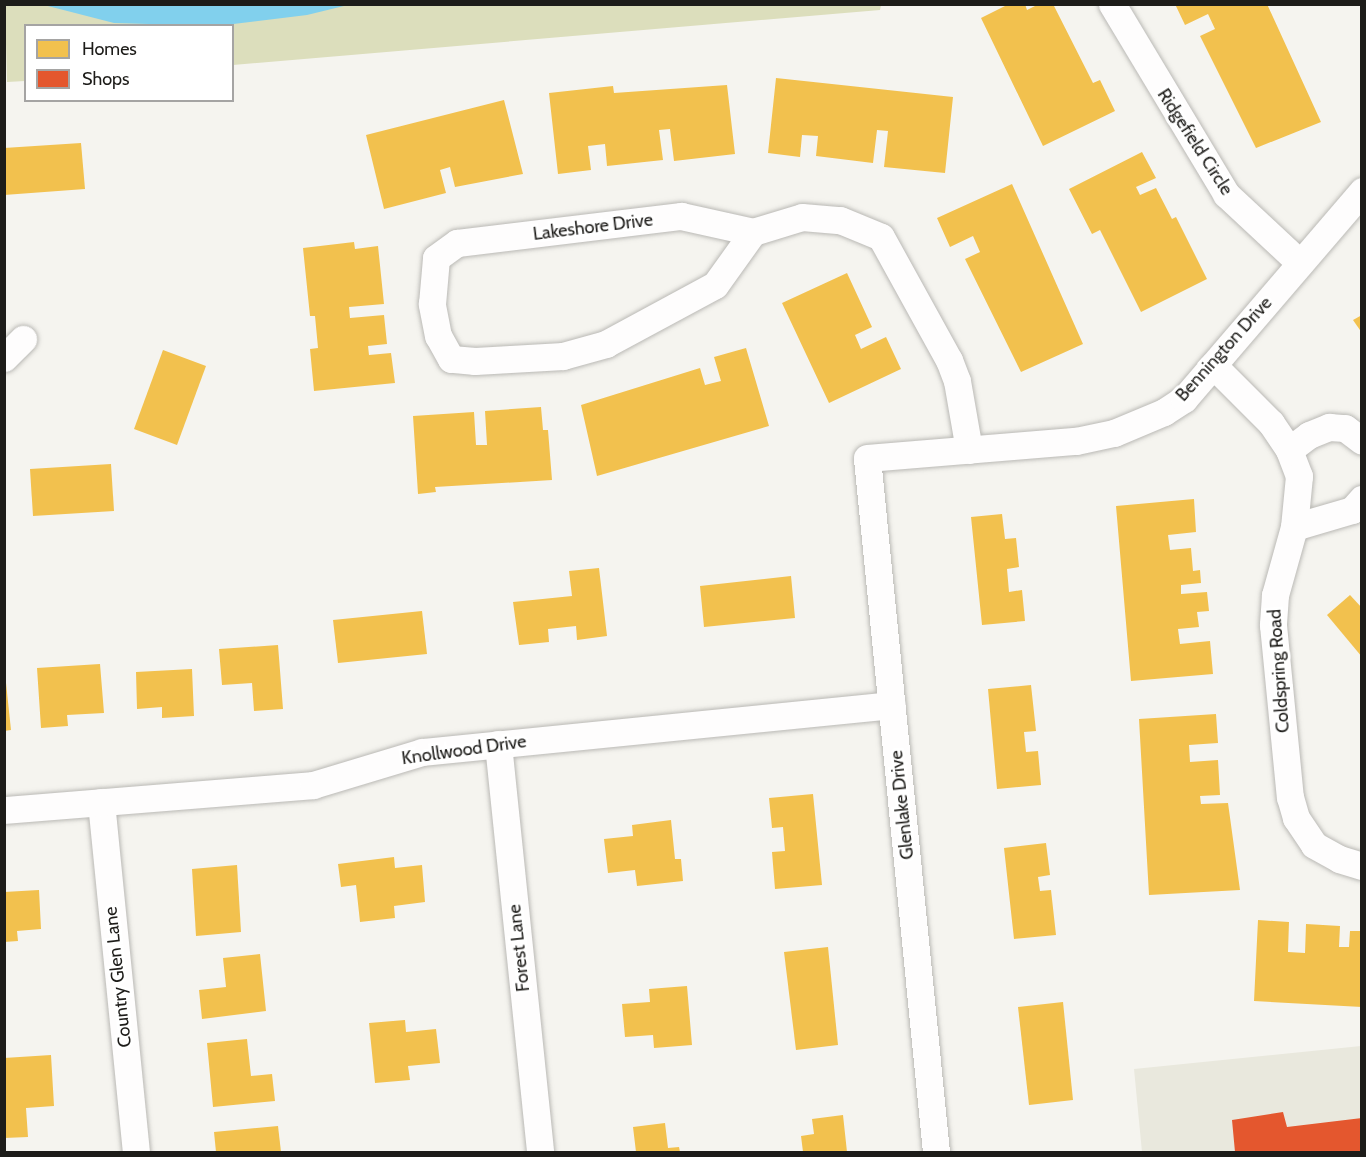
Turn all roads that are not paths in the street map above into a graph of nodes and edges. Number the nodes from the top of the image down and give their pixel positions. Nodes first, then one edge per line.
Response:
1 (1113, 4) edge
2 (1362, 191) edge
3 (753, 232) junction
4 (1300, 263) junction
5 (1213, 365) junction
6 (1362, 441) edge
7 (969, 450) junction
8 (1290, 450) junction
9 (867, 458) joint
10 (1362, 499) edge
11 (1294, 527) junction
12 (892, 705) junction
13 (498, 744) junction
14 (101, 802) junction
15 (4, 810) edge
16 (1362, 866) edge
17 (136, 1152) edge
18 (540, 1152) edge
19 (936, 1152) edge

1 - 4 street, Ridgefield Circle
2 - 4 street, Bennington Drive
3 - 3 street, Lakeshore Drive
3 - 7 street
4 - 5 street, Bennington Drive
5 - 7 street, Bennington Drive
5 - 8 street, Coldspring Road
6 - 8 street
7 - 9 street, Bennington Drive
8 - 11 street, Coldspring Road
9 - 12 street, Glenlake Drive
10 - 11 street
11 - 16 street, Coldspring Road
12 - 13 street, Knollwood Drive
12 - 19 street, Glenlake Drive
13 - 14 street, Knollwood Drive
13 - 18 street, Forest Lane
14 - 15 street, Knollwood Drive
14 - 17 street, Country Glen Lane

